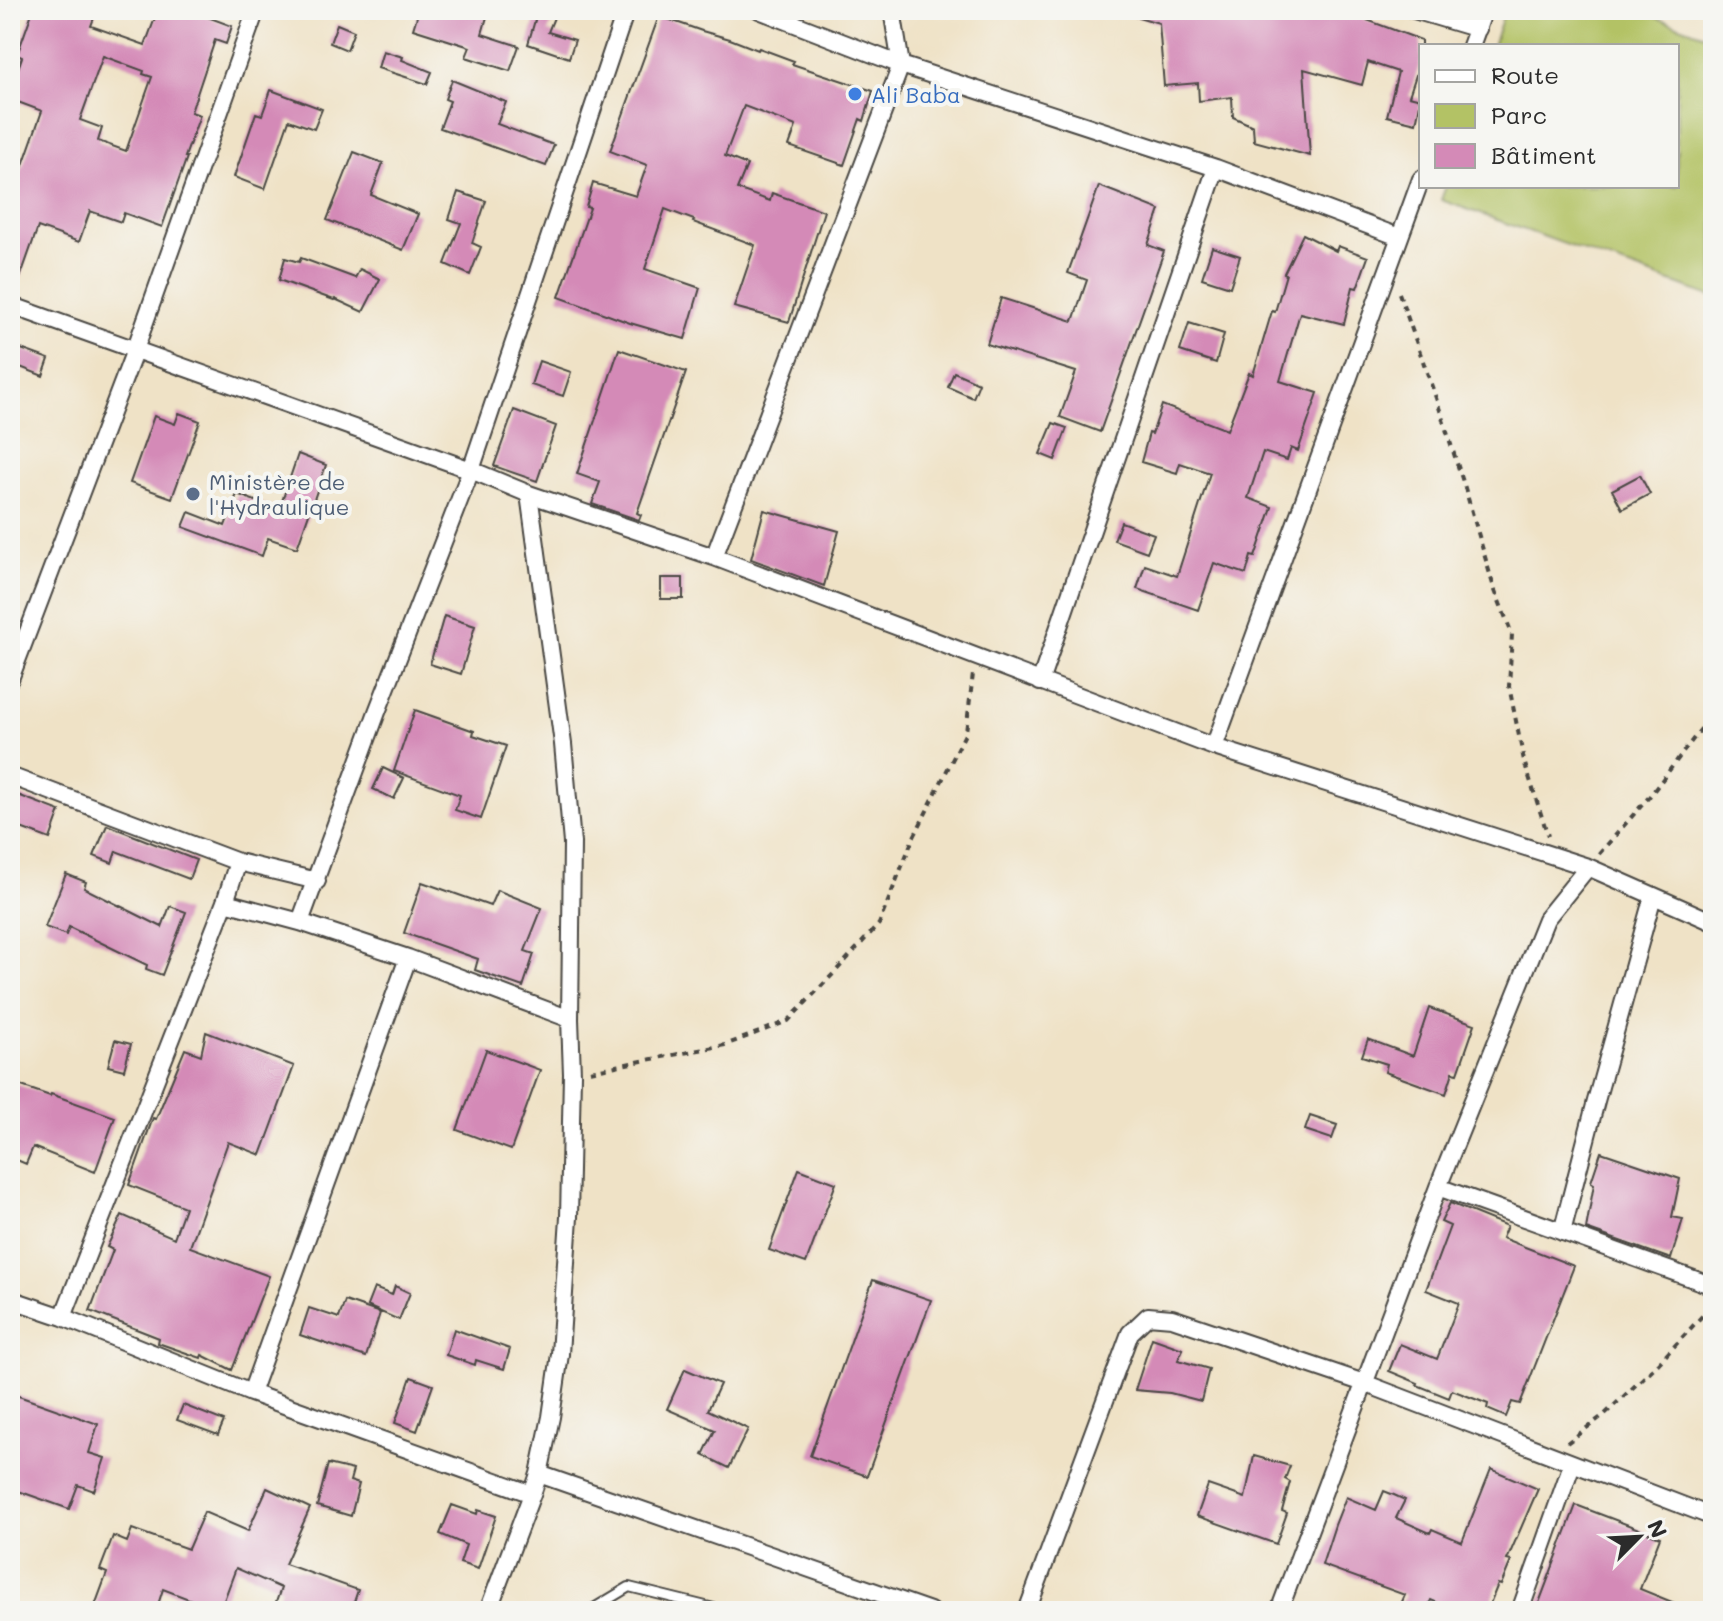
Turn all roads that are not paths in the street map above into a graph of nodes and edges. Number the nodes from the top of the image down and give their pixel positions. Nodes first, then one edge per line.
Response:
1 (256, 10) edge
2 (626, 10) edge
3 (759, 10) edge
4 (892, 10) edge
5 (1414, 10) edge
6 (1484, 10) edge
7 (1478, 29) junction
8 (1472, 44) edge
9 (901, 65) junction
10 (1216, 168) junction
11 (1419, 184) edge
12 (1399, 237) junction
13 (10, 305) edge
14 (135, 350) junction
15 (471, 470) junction
16 (529, 494) junction
17 (714, 557) junction
18 (10, 679) edge
19 (1040, 682) junction
20 (1214, 747) junction
21 (10, 776) edge
22 (238, 862) junction
23 (1588, 867) junction
24 (317, 881) junction
25 (1653, 896) junction
26 (225, 902) junction
27 (300, 922) junction
28 (1713, 922) edge
29 (408, 958) junction
30 (570, 1019) junction
31 (1438, 1187) junction
32 (1562, 1232) junction
33 (1713, 1286) edge
34 (10, 1299) edge
35 (63, 1317) junction
36 (1364, 1383) junction
37 (251, 1393) junction
38 (1572, 1464) junction
39 (539, 1474) junction
40 (532, 1494) junction
41 (1713, 1517) edge
42 (488, 1611) edge
43 (589, 1611) edge
44 (726, 1611) edge
45 (930, 1611) edge
46 (1027, 1611) edge
47 (1279, 1611) edge
48 (1520, 1611) edge

1 - 14 street
2 - 15 street
3 - 9 street
4 - 9 street
5 - 7 street
6 - 7 street
7 - 8 street
9 - 10 street
9 - 17 street
10 - 12 street
10 - 19 street
11 - 12 street
12 - 20 street
13 - 14 street
14 - 15 street
14 - 18 street
15 - 16 street
15 - 24 street
16 - 17 street
16 - 30 street
17 - 19 street
19 - 20 street
20 - 23 street
21 - 22 street
22 - 24 street
22 - 26 street
23 - 25 street
23 - 31 street
24 - 27 street
25 - 28 street
25 - 32 street
26 - 27 street
26 - 35 street
27 - 29 street
29 - 30 street
29 - 37 street
30 - 39 street
31 - 32 street
31 - 36 street
32 - 33 street
34 - 35 street
35 - 37 street
36 - 38 street
36 - 46 street
36 - 47 street
37 - 40 street
38 - 41 street
38 - 48 street
39 - 40 street
39 - 45 street
40 - 42 street
43 - 44 lane

